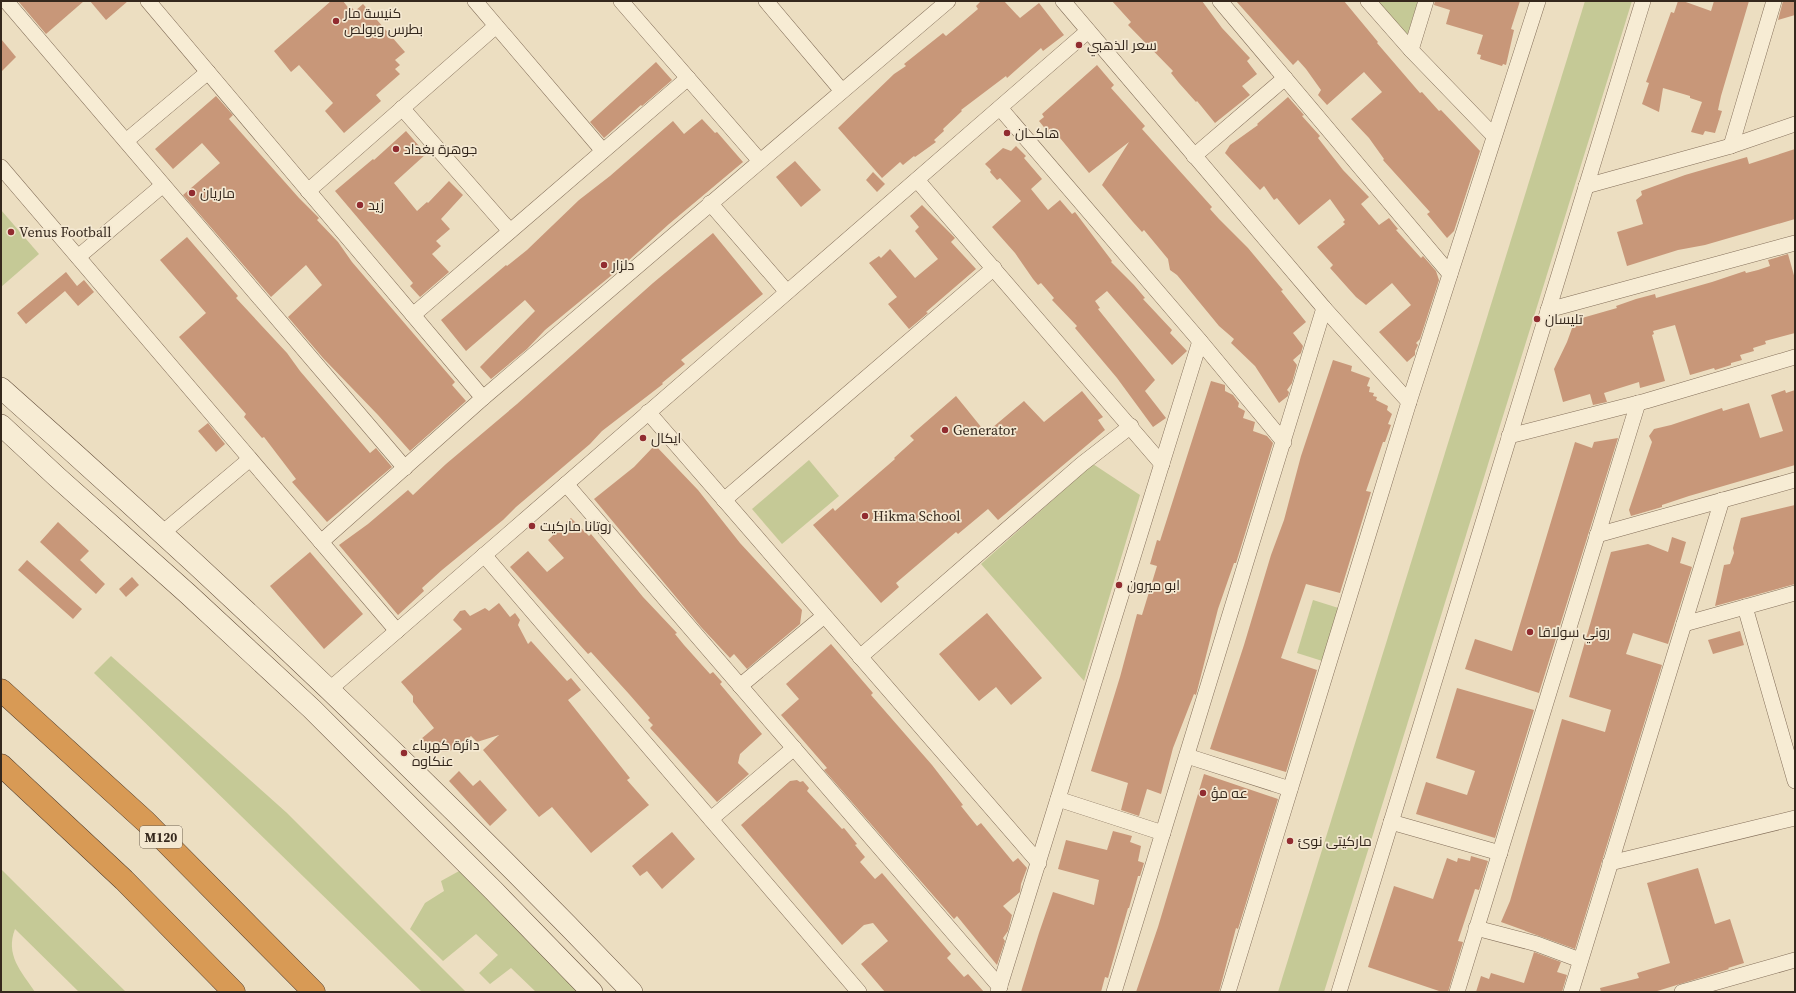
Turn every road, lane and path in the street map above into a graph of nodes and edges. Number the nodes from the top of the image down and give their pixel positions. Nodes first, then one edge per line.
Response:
1 (6, 1) edge
2 (148, 1) edge
3 (475, 1) edge
4 (621, 1) edge
5 (766, 1) edge
6 (948, 1) edge
7 (1063, 1) edge
8 (1220, 1) edge
9 (1368, 1) edge
10 (1426, 1) edge
11 (1538, 1) edge
12 (1643, 1) edge
13 (1774, 1) edge
14 (496, 26) junction
15 (1088, 31) junction
16 (1410, 50) junction
17 (208, 72) junction
18 (688, 78) junction
19 (1285, 78) junction
20 (842, 91) junction
21 (402, 108) junction
22 (1000, 108) junction
23 (1795, 124) edge
24 (1494, 136) junction
25 (126, 141) junction
26 (1731, 146) junction
27 (603, 151) junction
28 (1194, 156) junction
29 (760, 161) junction
30 (1, 167) edge
31 (916, 180) junction
32 (163, 185) junction
33 (1586, 186) junction
34 (308, 191) junction
35 (710, 203) junction
36 (510, 231) junction
37 (1795, 243) edge
38 (78, 257) junction
39 (994, 268) junction
40 (1450, 274) junction
41 (787, 292) junction
42 (1324, 308) junction
43 (1548, 310) junction
44 (413, 315) junction
45 (1200, 340) junction
46 (1795, 357) edge
47 (3, 394) edge
48 (483, 398) junction
49 (1409, 402) junction
50 (1638, 403) junction
51 (648, 412) junction
52 (1, 425) edge
53 (1131, 426) junction
54 (1509, 436) junction
55 (1284, 442) junction
56 (250, 458) junction
57 (1162, 464) junction
58 (405, 468) junction
59 (1795, 480) edge
60 (566, 484) junction
61 (724, 500) junction
62 (1722, 500) junction
63 (161, 534) junction
64 (1598, 535) junction
65 (321, 542) junction
66 (484, 555) junction
67 (1795, 593) edge
68 (1745, 607) junction
69 (824, 616) junction
70 (1684, 624) junction
71 (397, 631) junction
72 (860, 657) junction
73 (740, 686) junction
74 (1, 689) edge
75 (330, 689) junction
76 (794, 748) junction
77 (1186, 756) junction
78 (1, 765) edge
79 (1795, 781) edge
80 (1290, 789) junction
81 (1058, 799) junction
82 (1795, 818) edge
83 (711, 819) junction
84 (1391, 822) junction
85 (1163, 833) junction
86 (1500, 853) junction
87 (1038, 862) junction
88 (1610, 862) junction
89 (534, 890) junction
90 (512, 910) junction
91 (1476, 928) junction
92 (1580, 960) junction
93 (1795, 960) edge
94 (999, 990) edge
95 (234, 992) edge
96 (314, 992) edge
97 (592, 992) edge
98 (632, 992) edge
99 (859, 992) edge
100 (1114, 992) edge
101 (1228, 992) edge
102 (1339, 992) edge
103 (1457, 992) edge
104 (1571, 992) edge
105 (1682, 992) edge

1 - 25 street
2 - 17 street
3 - 14 street
4 - 18 street
5 - 20 street
6 - 20 street
7 - 15 street
8 - 19 street
9 - 16 street
10 - 16 street
11 - 24 street
12 - 33 street
13 - 26 street
14 - 21 street
14 - 27 street
15 - 22 street
15 - 28 street
16 - 24 street
17 - 25 street
17 - 34 street
18 - 27 street
18 - 29 street
19 - 28 street
19 - 40 street
20 - 29 street
21 - 34 street
21 - 36 street
22 - 31 street
22 - 45 street
23 - 26 street
24 - 40 street
25 - 32 street
26 - 33 street
27 - 36 street
28 - 42 street
29 - 35 street
30 - 38 street
31 - 39 street
31 - 41 street
32 - 38 street
32 - 58 street
33 - 43 street
34 - 44 street
35 - 41 street
35 - 48 street
36 - 44 street
37 - 43 street
38 - 56 street
39 - 53 street
39 - 61 street
40 - 49 street
41 - 51 street
42 - 49 street
42 - 55 street
43 - 54 street
44 - 48 street
45 - 55 street
45 - 57 street
46 - 50 street
47 - 63 street
48 - 58 street
49 - 80 street
50 - 54 street
50 - 64 street
51 - 60 street
51 - 61 street
52 - 90 street
53 - 57 street
53 - 72 street
54 - 84 street
55 - 77 street
56 - 63 street
56 - 65 street
57 - 81 street
58 - 65 street
59 - 62 street
60 - 66 street
60 - 73 street
61 - 69 street
62 - 64 street
62 - 70 street
63 - 75 street
64 - 86 street
65 - 71 street
66 - 71 street
66 - 83 street
67 - 68 street
68 - 70 street
68 - 79 street
69 - 72 street
69 - 73 street
70 - 88 street
71 - 75 street
72 - 87 street
73 - 76 street
74 - 96 highway, M120
75 - 89 street
76 - 83 street
76 - 94 street
77 - 80 street
77 - 85 street
78 - 95 highway
80 - 101 street
81 - 85 street
81 - 87 street
82 - 88 street
83 - 99 street
84 - 86 street
84 - 102 street
85 - 100 street
86 - 91 street
87 - 94 street
88 - 92 street
89 - 90 street
89 - 98 street
90 - 97 street
91 - 92 street
91 - 103 street
92 - 104 street
93 - 105 street

